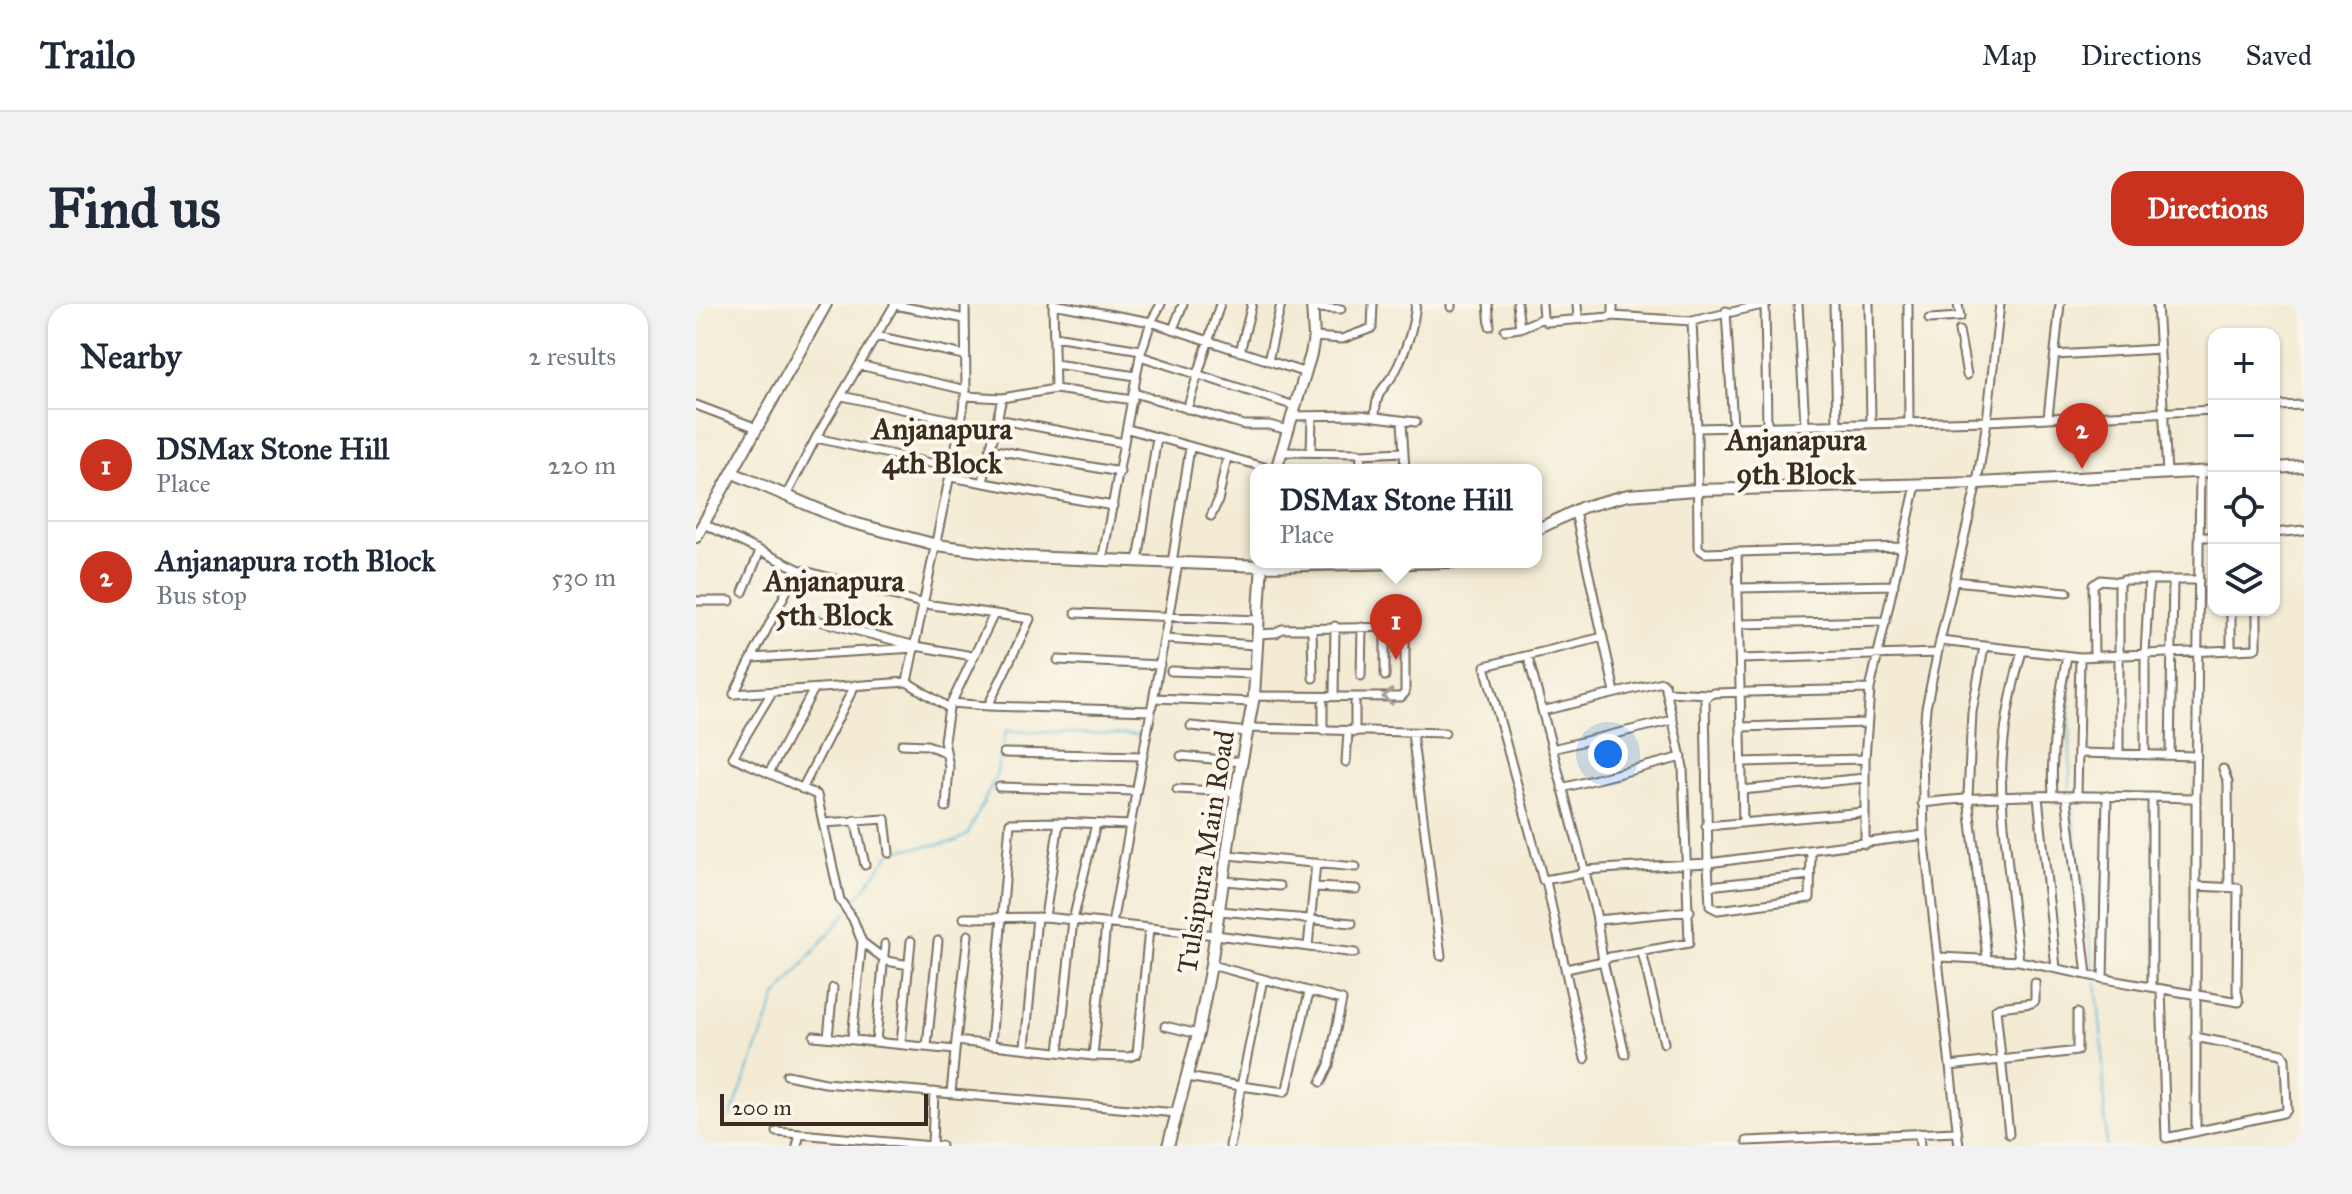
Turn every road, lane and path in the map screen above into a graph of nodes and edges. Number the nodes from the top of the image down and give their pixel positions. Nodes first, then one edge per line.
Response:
1 (826, 304) edge
2 (895, 304) edge
3 (965, 304) edge
4 (1053, 304) edge
5 (1161, 304) edge
6 (1183, 304) edge
7 (1220, 304) edge
8 (1252, 304) edge
9 (1281, 304) edge
10 (1373, 304) edge
11 (1416, 304) edge
12 (1488, 304) edge
13 (1517, 304) edge
14 (1542, 304) edge
15 (1577, 304) edge
16 (1613, 304) edge
17 (1766, 304) edge
18 (1798, 304) edge
19 (1834, 304) edge
20 (1869, 304) edge
21 (1908, 304) edge
22 (1958, 304) edge
23 (2000, 304) edge
24 (2060, 304) edge
25 (2157, 304) edge
26 (1313, 306) edge
27 (1341, 309) dead end
28 (1726, 311) junction
29 (1612, 316) junction
30 (1543, 318) junction
31 (1578, 318) junction
32 (965, 319) junction
33 (1929, 319) dead end
34 (1692, 321) junction
35 (1151, 322) junction
36 (1490, 326) dead end
37 (1520, 328) junction
38 (1173, 329) junction
39 (1505, 330) dead end
40 (1959, 331) dead end
41 (876, 336) junction
42 (1054, 336) junction
43 (1314, 337) junction
44 (1208, 341) junction
45 (2160, 349) junction
46 (1240, 352) junction
47 (1140, 353) junction
48 (964, 355) junction
49 (2055, 355) junction
50 (1268, 361) junction
51 (1055, 364) junction
52 (859, 365) junction
53 (1306, 373) junction
54 (1197, 375) junction
55 (1967, 375) dead end
56 (1136, 376) junction
57 (1055, 389) junction
58 (966, 393) junction
59 (842, 396) junction
60 (1133, 397) junction
61 (1002, 398) junction
62 (696, 405) edge
63 (2304, 405) edge
64 (2280, 406) edge
65 (1187, 409) junction
66 (2208, 410) edge
67 (1293, 411) junction
68 (2164, 413) junction
69 (1312, 416) junction
70 (1375, 417) junction
71 (2048, 417) junction
72 (997, 419) junction
73 (1909, 421) junction
74 (1987, 421) junction
75 (961, 422) junction
76 (1402, 422) junction
77 (1416, 422) dead end
78 (1871, 422) junction
79 (1837, 423) junction
80 (1805, 424) junction
81 (1767, 425) junction
82 (1733, 426) junction
83 (757, 428) junction
84 (1697, 428) junction
85 (1128, 429) junction
86 (1288, 430) junction
87 (1157, 437) junction
88 (816, 438) junction
89 (1124, 443) junction
90 (1190, 448) junction
91 (990, 449) junction
92 (1281, 452) junction
93 (1311, 452) junction
94 (1404, 452) junction
95 (1360, 454) junction
96 (1227, 457) junction
97 (1253, 464) edge
98 (1277, 464) edge
99 (1360, 464) edge
100 (1405, 464) edge
101 (2304, 466) edge
102 (953, 468) junction
103 (2280, 468) edge
104 (2200, 471) junction
105 (2208, 471) edge
106 (1120, 472) junction
107 (733, 473) junction
108 (2167, 473) junction
109 (951, 477) junction
110 (983, 482) junction
111 (1977, 483) junction
112 (1916, 485) junction
113 (1696, 490) junction
114 (787, 494) junction
115 (1113, 506) junction
116 (1575, 512) junction
117 (1211, 516) dead end
118 (704, 524) junction
119 (1542, 527) edge
120 (2304, 530) edge
121 (2280, 532) edge
122 (696, 537) edge
123 (2199, 537) junction
124 (2208, 537) edge
125 (937, 545) junction
126 (1902, 547) junction
127 (760, 551) junction
128 (1737, 552) junction
129 (1102, 561) junction
130 (1138, 562) junction
131 (1175, 564) junction
132 (1250, 564) edge
133 (1262, 568) edge
134 (798, 569) junction
135 (2199, 580) junction
136 (1954, 581) junction
137 (2149, 581) junction
138 (2120, 582) junction
139 (2173, 582) junction
140 (1894, 585) junction
141 (1738, 588) junction
142 (743, 592) dead end
143 (2067, 592) dead end
144 (696, 601) edge
145 (730, 601) dead end
146 (925, 604) junction
147 (777, 610) junction
148 (1076, 613) dead end
149 (994, 614) junction
150 (2231, 616) edge
151 (2257, 616) edge
152 (1169, 618) junction
153 (1258, 620) junction
154 (1886, 621) junction
155 (1739, 624) junction
156 (1335, 626) junction
157 (1362, 627) junction
158 (1385, 627) junction
159 (1312, 628) junction
160 (1603, 637) junction
161 (1165, 639) junction
162 (1257, 640) junction
163 (1940, 641) junction
164 (915, 647) junction
165 (1984, 647) junction
166 (2198, 650) junction
167 (2231, 650) junction
168 (2022, 651) junction
169 (2171, 652) junction
170 (1937, 653) junction
171 (1877, 654) junction
172 (2119, 654) junction
173 (2145, 654) junction
174 (972, 656) junction
175 (2067, 656) junction
176 (2094, 656) junction
177 (1528, 657) junction
178 (2080, 657) junction
179 (752, 658) junction
180 (1741, 659) junction
181 (1058, 660) dead end
182 (1160, 665) junction
183 (1171, 671) dead end
184 (1255, 674) junction
185 (1361, 676) dead end
186 (1385, 676) dead end
187 (1313, 678) dead end
188 (907, 682) junction
189 (855, 685) junction
190 (814, 689) junction
191 (1870, 689) junction
192 (772, 692) junction
193 (1615, 692) junction
194 (1667, 692) junction
195 (1741, 692) junction
196 (1710, 694) junction
197 (1334, 697) junction
198 (1154, 698) junction
199 (1253, 699) junction
200 (1323, 703) dead end
201 (1355, 703) dead end
202 (950, 706) junction
203 (988, 706) junction
204 (1151, 711) junction
205 (1542, 711) junction
206 (1673, 720) junction
207 (1866, 723) junction
208 (1191, 726) dead end
209 (1741, 727) junction
210 (1249, 730) junction
211 (1323, 731) junction
212 (1352, 732) junction
213 (1412, 733) junction
214 (1445, 733) dead end
215 (902, 744) dead end
216 (1552, 749) junction
217 (945, 752) junction
218 (1004, 753) dead end
219 (2078, 753) junction
220 (2119, 754) junction
221 (2145, 754) junction
222 (2170, 755) junction
223 (1142, 756) junction
224 (1181, 756) dead end
225 (2197, 756) junction
226 (1682, 757) junction
227 (1865, 759) junction
228 (1243, 762) junction
229 (1346, 762) dead end
230 (1742, 762) junction
231 (2223, 769) dead end
232 (769, 773) junction
233 (1865, 778) junction
234 (999, 787) dead end
235 (1562, 788) junction
236 (802, 789) junction
237 (1177, 789) dead end
238 (1742, 790) junction
239 (1136, 791) junction
240 (1236, 792) junction
241 (2002, 795) junction
242 (2077, 795) junction
243 (2053, 796) junction
244 (2066, 796) junction
245 (2107, 796) junction
246 (1968, 797) junction
247 (2038, 797) junction
248 (2152, 797) junction
249 (2196, 798) junction
250 (1922, 803) junction
251 (946, 807) dead end
252 (1865, 812) junction
253 (855, 820) junction
254 (1059, 822) junction
255 (824, 823) junction
256 (1743, 823) junction
257 (1096, 824) junction
258 (1130, 825) junction
259 (1706, 826) junction
260 (1924, 835) junction
261 (1865, 844) junction
262 (1811, 850) junction
263 (889, 853) dead end
264 (1227, 855) junction
265 (1316, 863) junction
266 (1708, 863) junction
267 (1688, 864) junction
268 (865, 865) dead end
269 (1356, 867) dead end
270 (1583, 870) junction
271 (1810, 875) junction
272 (1225, 881) junction
273 (1546, 881) junction
274 (1280, 886) dead end
275 (1709, 886) junction
276 (2196, 886) junction
277 (1314, 887) junction
278 (2229, 887) junction
279 (1356, 889) dead end
280 (1220, 911) junction
281 (1690, 911) junction
282 (1003, 915) junction
283 (1041, 917) junction
284 (964, 918) dead end
285 (1312, 919) junction
286 (1073, 920) junction
287 (1597, 920) junction
288 (1352, 923) dead end
289 (1109, 924) junction
290 (1149, 929) junction
291 (968, 935) dead end
292 (1216, 935) junction
293 (911, 941) dead end
294 (938, 941) dead end
295 (862, 942) junction
296 (885, 944) dead end
297 (1308, 947) junction
298 (1642, 952) junction
299 (1355, 953) dead end
300 (1441, 956) dead end
301 (883, 957) junction
302 (1940, 957) junction
303 (1987, 958) junction
304 (1603, 961) junction
305 (2019, 961) junction
306 (909, 965) junction
307 (1211, 965) junction
308 (2056, 968) junction
309 (1566, 969) junction
310 (2087, 975) junction
311 (1263, 979) junction
312 (2103, 979) junction
313 (2035, 983) dead end
314 (833, 988) dead end
315 (2157, 988) junction
316 (1309, 992) junction
317 (2196, 995) junction
318 (2077, 1013) dead end
319 (1165, 1026) dead end
320 (1198, 1034) junction
321 (814, 1036) dead end
322 (828, 1037) junction
323 (2195, 1037) junction
324 (852, 1038) junction
325 (876, 1041) junction
326 (901, 1043) junction
327 (1664, 1043) dead end
328 (991, 1044) junction
329 (927, 1046) junction
330 (956, 1046) junction
331 (1025, 1047) junction
332 (1059, 1052) junction
333 (1625, 1054) dead end
334 (1093, 1056) junction
335 (1585, 1059) dead end
336 (2000, 1060) junction
337 (1950, 1066) junction
338 (787, 1075) dead end
339 (1187, 1077) junction
340 (1321, 1082) dead end
341 (1241, 1086) junction
342 (934, 1092) junction
343 (951, 1093) junction
344 (1177, 1113) junction
345 (777, 1132) dead end
346 (1957, 1132) junction
347 (2196, 1132) junction
348 (1919, 1133) junction
349 (800, 1134) junction
350 (2009, 1134) dead end
351 (825, 1136) junction
352 (1747, 1141) dead end
353 (1799, 1142) edge
354 (1826, 1142) edge
355 (1762, 1143) edge
356 (1774, 1143) edge
357 (797, 1146) edge
358 (822, 1146) edge
359 (932, 1146) edge
360 (941, 1146) edge
361 (1168, 1146) edge
362 (1230, 1146) edge
363 (1920, 1146) edge
364 (1959, 1146) edge

1 - 83 main road
2 - 32 street
2 - 41 street
3 - 32 street
4 - 35 street
4 - 42 street
5 - 35 street
6 - 38 street
7 - 44 street
8 - 46 street
9 - 50 street
10 - 43 street
11 - 70 street
12 - 36 street
13 - 37 street
14 - 30 street
15 - 31 street
16 - 29 street
17 - 28 street
17 - 81 street
18 - 80 street
19 - 79 street
20 - 78 street
21 - 73 street
22 - 33 street
23 - 74 street
24 - 49 street
25 - 45 street
26 - 27 street
26 - 43 main road
28 - 34 street
28 - 82 street
29 - 31 street
29 - 34 street
30 - 31 street
30 - 37 street
32 - 48 street
34 - 84 street
35 - 38 street
35 - 47 street
37 - 39 street
38 - 44 street
40 - 55 street
41 - 48 street
41 - 52 street
42 - 47 street
42 - 51 street
43 - 53 main road
44 - 46 street
44 - 54 street
45 - 49 street
45 - 68 street
46 - 50 street
47 - 54 street
47 - 56 street
48 - 58 street
49 - 71 street
50 - 53 street
51 - 56 street
51 - 57 street
52 - 58 street
52 - 59 street
53 - 67 main road
54 - 65 street
54 - 67 street
56 - 60 street
57 - 60 street
57 - 61 street
58 - 61 street
58 - 75 street
59 - 75 street
59 - 88 street
60 - 65 street
60 - 85 street
61 - 72 street
62 - 83 street
63 - 64 street
65 - 86 street
66 - 68 street
67 - 69 street
67 - 86 main road
68 - 71 street
68 - 108 street
69 - 70 street
69 - 93 street
70 - 76 street
71 - 74 street
72 - 89 street
72 - 91 street
73 - 74 street
73 - 78 street
74 - 111 street
75 - 102 street
76 - 77 street
76 - 94 street
78 - 79 street
79 - 80 street
80 - 81 street
81 - 82 street
82 - 84 street
83 - 107 main road
84 - 113 street
85 - 87 street
85 - 89 street
86 - 92 main road
87 - 90 street
87 - 130 street
88 - 102 street
88 - 114 street
89 - 106 street
90 - 96 street
90 - 131 street
91 - 106 street
91 - 110 street
92 - 93 street
92 - 98 main road
93 - 95 street
94 - 95 street
94 - 100 street
95 - 99 street
96 - 97 street
96 - 117 street
101 - 103 main road
102 - 109 street
104 - 105 main road
104 - 108 main road
104 - 123 street
106 - 115 street
107 - 114 main road
107 - 118 main road
108 - 111 main road
109 - 110 street
109 - 125 street
110 - 115 street
111 - 112 main road
111 - 136 street
112 - 113 main road
112 - 126 street
113 - 116 main road
113 - 128 street
114 - 125 main road
115 - 129 street
116 - 119 main road
116 - 160 street
118 - 122 main road
118 - 127 street
120 - 121 street
123 - 124 street
123 - 135 street
125 - 129 main road
125 - 146 street
126 - 128 street
126 - 140 street
127 - 134 street
127 - 142 street
128 - 141 street
129 - 130 main road
130 - 131 main road
131 - 132 main road
131 - 152 street
133 - 153 main road, Tulsipura Main Road
134 - 146 street
134 - 147 street
135 - 139 street
135 - 166 street
136 - 143 street
136 - 163 street
137 - 138 street
137 - 139 street
137 - 173 street
138 - 172 street
138 - 176 street
139 - 169 street
140 - 141 street
140 - 154 street
141 - 155 street
144 - 145 street
146 - 149 street
146 - 164 street
147 - 164 street
147 - 179 street
148 - 152 street
149 - 174 street
149 - 203 street
150 - 167 street
151 - 167 street
152 - 153 street
152 - 161 street
153 - 162 main road, Tulsipura Main Road
154 - 155 street
154 - 171 street
155 - 180 street
156 - 157 street
156 - 159 street
156 - 197 street
157 - 158 street
157 - 185 street
158 - 186 street
158 -> 197 street
159 - 162 street
159 - 187 street
160 - 177 street
160 - 193 street
161 - 162 street
161 - 182 street
162 - 184 main road, Tulsipura Main Road
163 - 165 street
163 - 170 street
164 - 174 street
164 - 179 street
164 - 188 street
165 - 168 street
165 - 246 street
166 - 167 street
166 - 169 street
166 - 225 street
168 - 175 street
168 - 241 street
169 - 173 street
169 - 222 street
170 - 171 street
170 - 250 street
171 - 180 street
171 - 191 street
172 - 173 street
172 - 176 street
172 - 220 street
173 - 221 street
174 - 202 street
175 - 178 street
175 - 243 street
176 - 178 street
177 - 205 street
177 - 273 street
178 - 219 street
179 - 192 street
180 - 195 street
181 - 182 street
182 - 198 street
183 - 184 street
184 - 199 main road, Tulsipura Main Road
188 - 189 street
188 - 202 street
189 - 190 street
189 - 236 street
190 - 192 street
190 - 232 street
191 - 195 street
191 - 207 street
192 - 232 street
193 - 194 street
193 - 205 street
194 - 196 street
194 - 206 street
195 - 196 street
195 - 209 street
196 - 259 street
197 - 199 street
198 - 199 street
198 - 204 street
199 - 210 main road, Tulsipura Main Road
200 - 211 street
201 - 212 street
202 - 203 street
202 - 217 street
203 - 204 street
204 - 223 street
205 - 216 street
206 - 216 street
206 - 226 street
207 - 209 street
207 - 227 street
208 - 210 street
209 - 230 street
210 - 211 street
210 - 228 main road, Tulsipura Main Road
211 - 212 street
212 - 213 street
212 - 229 street
213 - 214 street
213 - 300 street
215 - 217 street
216 - 235 street
217 - 251 street
218 - 223 street
219 - 220 street
219 - 242 street
220 - 221 street
221 - 222 street
222 - 225 street
223 - 239 street
224 - 228 street
225 - 249 street
226 - 235 street
226 - 267 street
227 - 230 street
227 - 233 street
228 - 240 main road, Tulsipura Main Road
230 - 238 street
231 - 278 street
232 - 236 street
233 - 238 street
233 - 252 street
234 - 239 street
235 - 270 street
236 - 255 street
237 - 240 street
238 - 256 street
239 - 258 street
240 - 264 main road, Tulsipura Main Road
241 - 246 street
241 - 247 street
241 - 305 street
242 - 244 street
242 - 245 street
243 - 244 street
243 - 247 street
244 - 310 street
245 - 248 street
245 - 312 street
246 - 250 street
246 - 303 street
247 - 308 street
248 - 249 street
248 - 315 street
249 - 276 street
250 - 260 street
252 - 256 street
252 - 261 street
253 - 255 street
253 - 263 street
253 - 268 street
254 - 257 street
254 - 282 street
254 - 283 street
255 - 295 street
256 - 259 street
257 - 258 street
257 - 286 street
258 - 289 street
259 - 266 street
260 - 261 street
260 - 302 street
261 - 262 street
262 - 266 street
262 - 271 street
264 - 265 street
264 - 272 main road, Tulsipura Main Road
265 - 269 street
265 - 277 street
266 - 267 street
266 - 275 street
267 - 270 street
267 - 281 street
270 - 273 street
270 - 287 street
271 - 275 street
271 - 275 street
272 - 274 street
272 - 280 main road, Tulsipura Main Road
273 - 309 street
276 - 278 street
276 - 317 street
277 - 279 street
277 - 285 street
278 - 317 street
280 - 285 street
280 - 292 main road, Tulsipura Main Road
281 - 287 street
281 - 298 street
282 - 283 street
282 - 284 street
282 - 328 street
283 - 286 street
283 - 331 street
285 - 288 street
285 - 297 street
286 - 289 street
286 - 332 street
287 - 304 street
289 - 290 street
289 - 334 street
290 - 292 street
290 - 334 street
291 - 330 street
292 - 297 street
292 - 307 main road, Tulsipura Main Road
293 - 306 street
294 - 329 street
295 - 301 street
295 - 324 street
296 - 301 street
297 - 299 street
298 - 304 street
298 - 327 street
301 - 306 street
301 - 325 street
302 - 303 street
302 - 337 street
303 - 305 street
304 - 309 street
304 - 333 street
305 - 308 street
306 - 326 street
307 - 311 street
307 - 320 main road, Tulsipura Main Road
308 - 310 street
309 - 335 street
310 - 312 street
311 - 316 street
311 - 341 street
312 - 315 street
313 - 336 street
314 - 322 street
315 - 317 street
315 - 347 street
316 - 340 street
316 - 341 street
317 - 323 street
318 - 336 street
319 - 320 street
320 - 339 main road, Tulsipura Main Road
321 - 322 street
322 - 324 street
323 - 347 street
323 - 347 street
324 - 325 street
325 - 326 street
326 - 329 street
328 - 330 street
328 - 331 street
329 - 330 street
330 - 343 street
331 - 332 street
332 - 334 street
336 - 337 street
336 - 350 street
337 - 346 street
338 - 342 street
339 - 341 street
339 - 344 main road, Tulsipura Main Road
341 - 362 street
342 - 343 street
342 - 359 street
343 - 344 street
344 - 361 main road, Tulsipura Main Road
345 - 349 street
346 - 348 street
346 - 364 street
348 - 354 street
348 - 363 street
349 - 351 street
349 - 357 street
351 - 358 street
351 - 359 street
352 - 355 street
353 - 354 street
353 - 356 street
355 - 356 street
359 - 360 street

